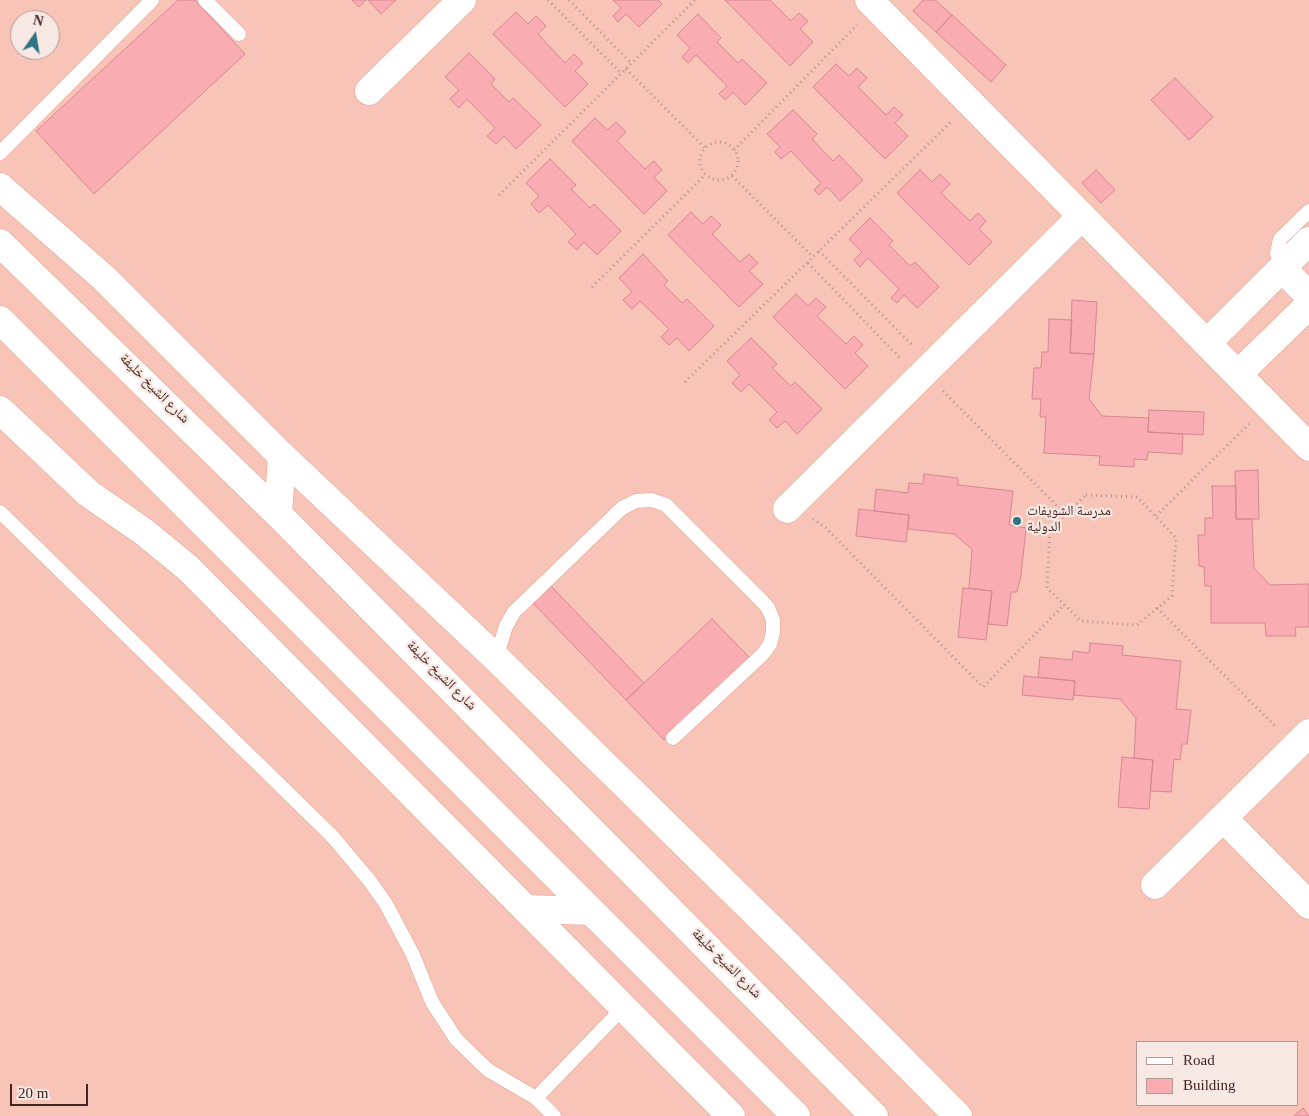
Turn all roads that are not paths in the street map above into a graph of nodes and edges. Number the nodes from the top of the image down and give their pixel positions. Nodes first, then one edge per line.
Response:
1 (152, 0) edge
2 (205, 0) edge
3 (462, 0) edge
4 (872, 3) edge
5 (238, 34) dead end
6 (369, 90) dead end
7 (0, 153) edge
8 (0, 186) edge
9 (1309, 210) edge
10 (1082, 216) junction
11 (1309, 241) edge
12 (0, 243) edge
13 (1282, 268) junction
14 (1309, 296) edge
15 (1309, 305) edge
16 (0, 320) edge
17 (1207, 343) junction
18 (1238, 374) junction
19 (0, 410) edge
20 (1309, 447) edge
21 (282, 456) junction
22 (787, 510) road end
23 (0, 512) edge
24 (278, 514) junction
25 (496, 658) junction
26 (673, 738) dead end
27 (1302, 739) edge
28 (1223, 818) junction
29 (1155, 885) dead end
30 (1309, 905) edge
31 (526, 909) junction
32 (591, 911) junction
33 (624, 1007) junction
34 (536, 1098) junction
35 (554, 1116) edge
36 (731, 1116) edge
37 (796, 1116) edge
38 (874, 1116) edge
39 (958, 1116) edge

1 - 7 lane
2 - 5 lane
3 - 6 main road
4 - 10 main road
8 - 21 main road
9 - 13 lane
10 - 17 main road
10 - 22 main road
11 - 13 main road
12 - 24 main road, شارع الشيخ خليفة
13 - 14 main road
13 - 17 main road
15 - 18 main road
16 - 32 main road
17 - 18 main road
18 - 20 main road
19 - 31 main road
21 - 24 main road
21 - 25 main road
23 - 34 lane
24 - 38 main road, شارع الشيخ خليفة
25 - 26 lane
25 - 39 main road
27 - 28 main road
28 - 29 main road
28 - 30 main road
31 - 32 main road
31 - 33 main road
32 - 37 main road
33 - 34 lane
33 - 36 main road
34 - 35 lane

